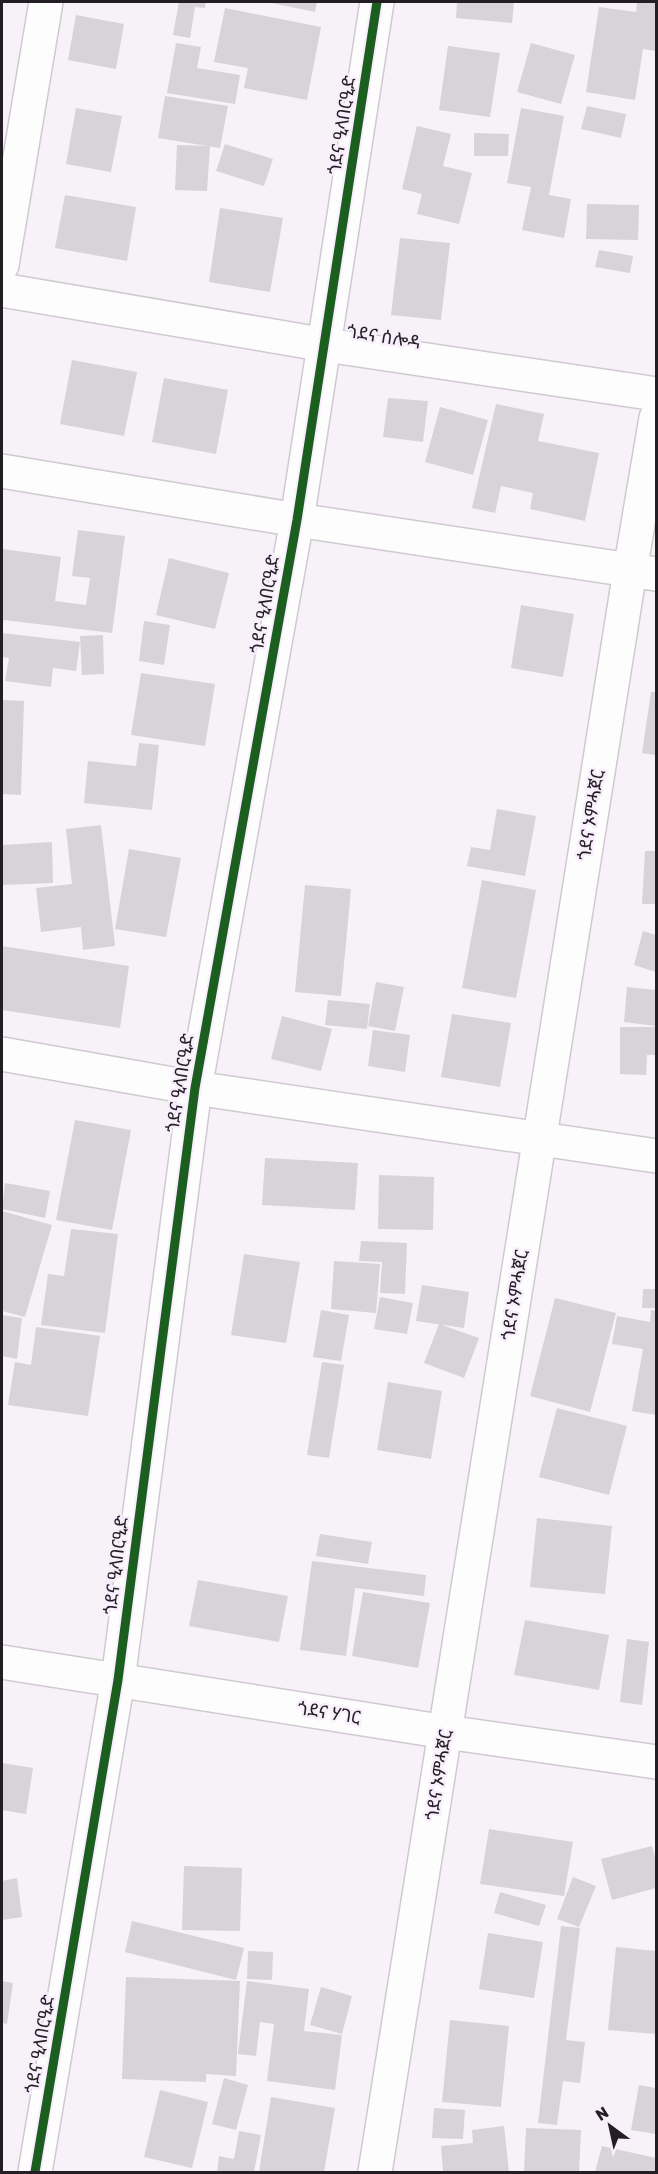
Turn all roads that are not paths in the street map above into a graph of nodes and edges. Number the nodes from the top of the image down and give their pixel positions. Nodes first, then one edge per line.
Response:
1 (46, 2) edge
2 (377, 2) edge
3 (2, 265) edge
4 (2, 290) edge
5 (326, 345) junction
6 (657, 394) edge
7 (657, 418) edge
8 (2, 471) edge
9 (297, 520) junction
10 (643, 572) edge
11 (2, 1054) edge
12 (195, 1089) junction
13 (540, 1138) junction
14 (657, 1156) edge
15 (2, 1662) edge
16 (118, 1680) junction
17 (446, 1732) junction
18 (657, 1762) edge
19 (35, 2172) edge
20 (375, 2172) edge

1 - 3 street
2 - 5 street, ጎደና ዒላበርዒድ
4 - 5 street, ጎደና ሰሎዳ
5 - 6 street, ጎደና ሰሎዳ
5 - 9 street, ጎደና ዒላበርዒድ
7 - 10 street, ጎደና ኦምሓጀር
8 - 9 street
9 - 10 street
9 - 12 street, ጎደና ዒላበርዒድ
10 - 13 street, ጎደና ኦምሓጀር
11 - 12 street
12 - 13 street
12 - 16 street, ጎደና ዒላበርዒድ
13 - 14 street
13 - 17 street, ጎደና ኦምሓጀር
15 - 16 street, ጎደና ሃገር
16 - 17 street, ጎደና ሃገር
16 - 19 street, ጎደና ዒላበርዒድ
17 - 18 street, ጎደና ሃገር
17 - 20 street, ጎደና ኦምሓጀር

